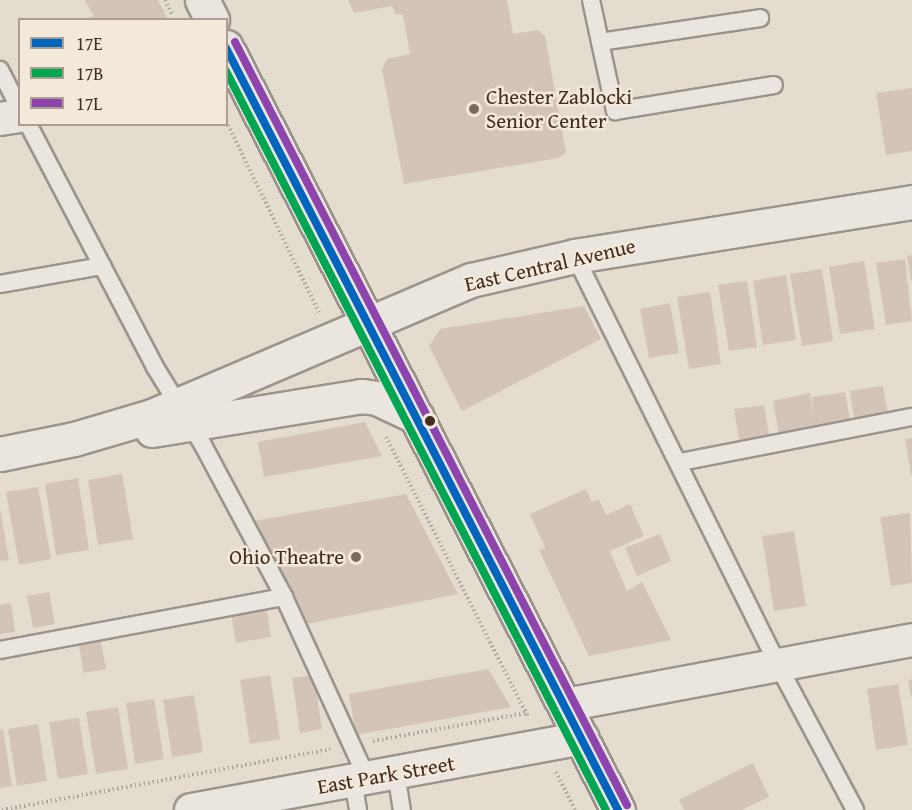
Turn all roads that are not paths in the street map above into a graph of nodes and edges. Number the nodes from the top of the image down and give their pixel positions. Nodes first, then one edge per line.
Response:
1 (202, 0) edge
2 (591, 0) edge
3 (211, 18) edge
4 (760, 18) dead end
5 (600, 42) junction
6 (231, 66) edge
7 (0, 70) edge
8 (774, 85) dead end
9 (18, 105) edge
10 (18, 116) edge
11 (0, 119) edge
12 (29, 126) edge
13 (912, 202) edge
14 (575, 256) junction
15 (102, 266) junction
16 (0, 284) edge
17 (368, 324) junction
18 (185, 415) junction
19 (417, 417) junction
20 (912, 417) edge
21 (13, 451) edge
22 (680, 462) junction
23 (284, 597) junction
24 (912, 640) edge
25 (0, 650) edge
26 (778, 665) junction
27 (565, 705) junction
28 (582, 738) junction
29 (368, 786) edge
30 (191, 810) edge
31 (402, 810) edge
32 (618, 810) edge
33 (855, 810) edge

1 - 3 street
2 - 5 lane
4 - 5 lane
5 - 8 lane
6 - 17 street
7 - 9 lane
10 - 11 street
12 - 15 lane
13 - 14 street, East Central Avenue
14 - 17 street, East Central Avenue
14 - 22 lane
15 - 16 lane
15 - 18 lane
17 - 18 street, East Central Avenue
17 - 19 street
18 - 19 street
18 - 21 street, East Central Avenue
18 - 23 lane
19 - 27 street
20 - 22 lane
22 - 26 lane
23 - 25 lane
23 - 29 lane
24 - 26 street
26 - 27 street
26 - 33 lane
27 - 28 street
28 - 29 street, East Park Street
28 - 32 street
29 - 30 street, East Park Street
29 - 31 lane

